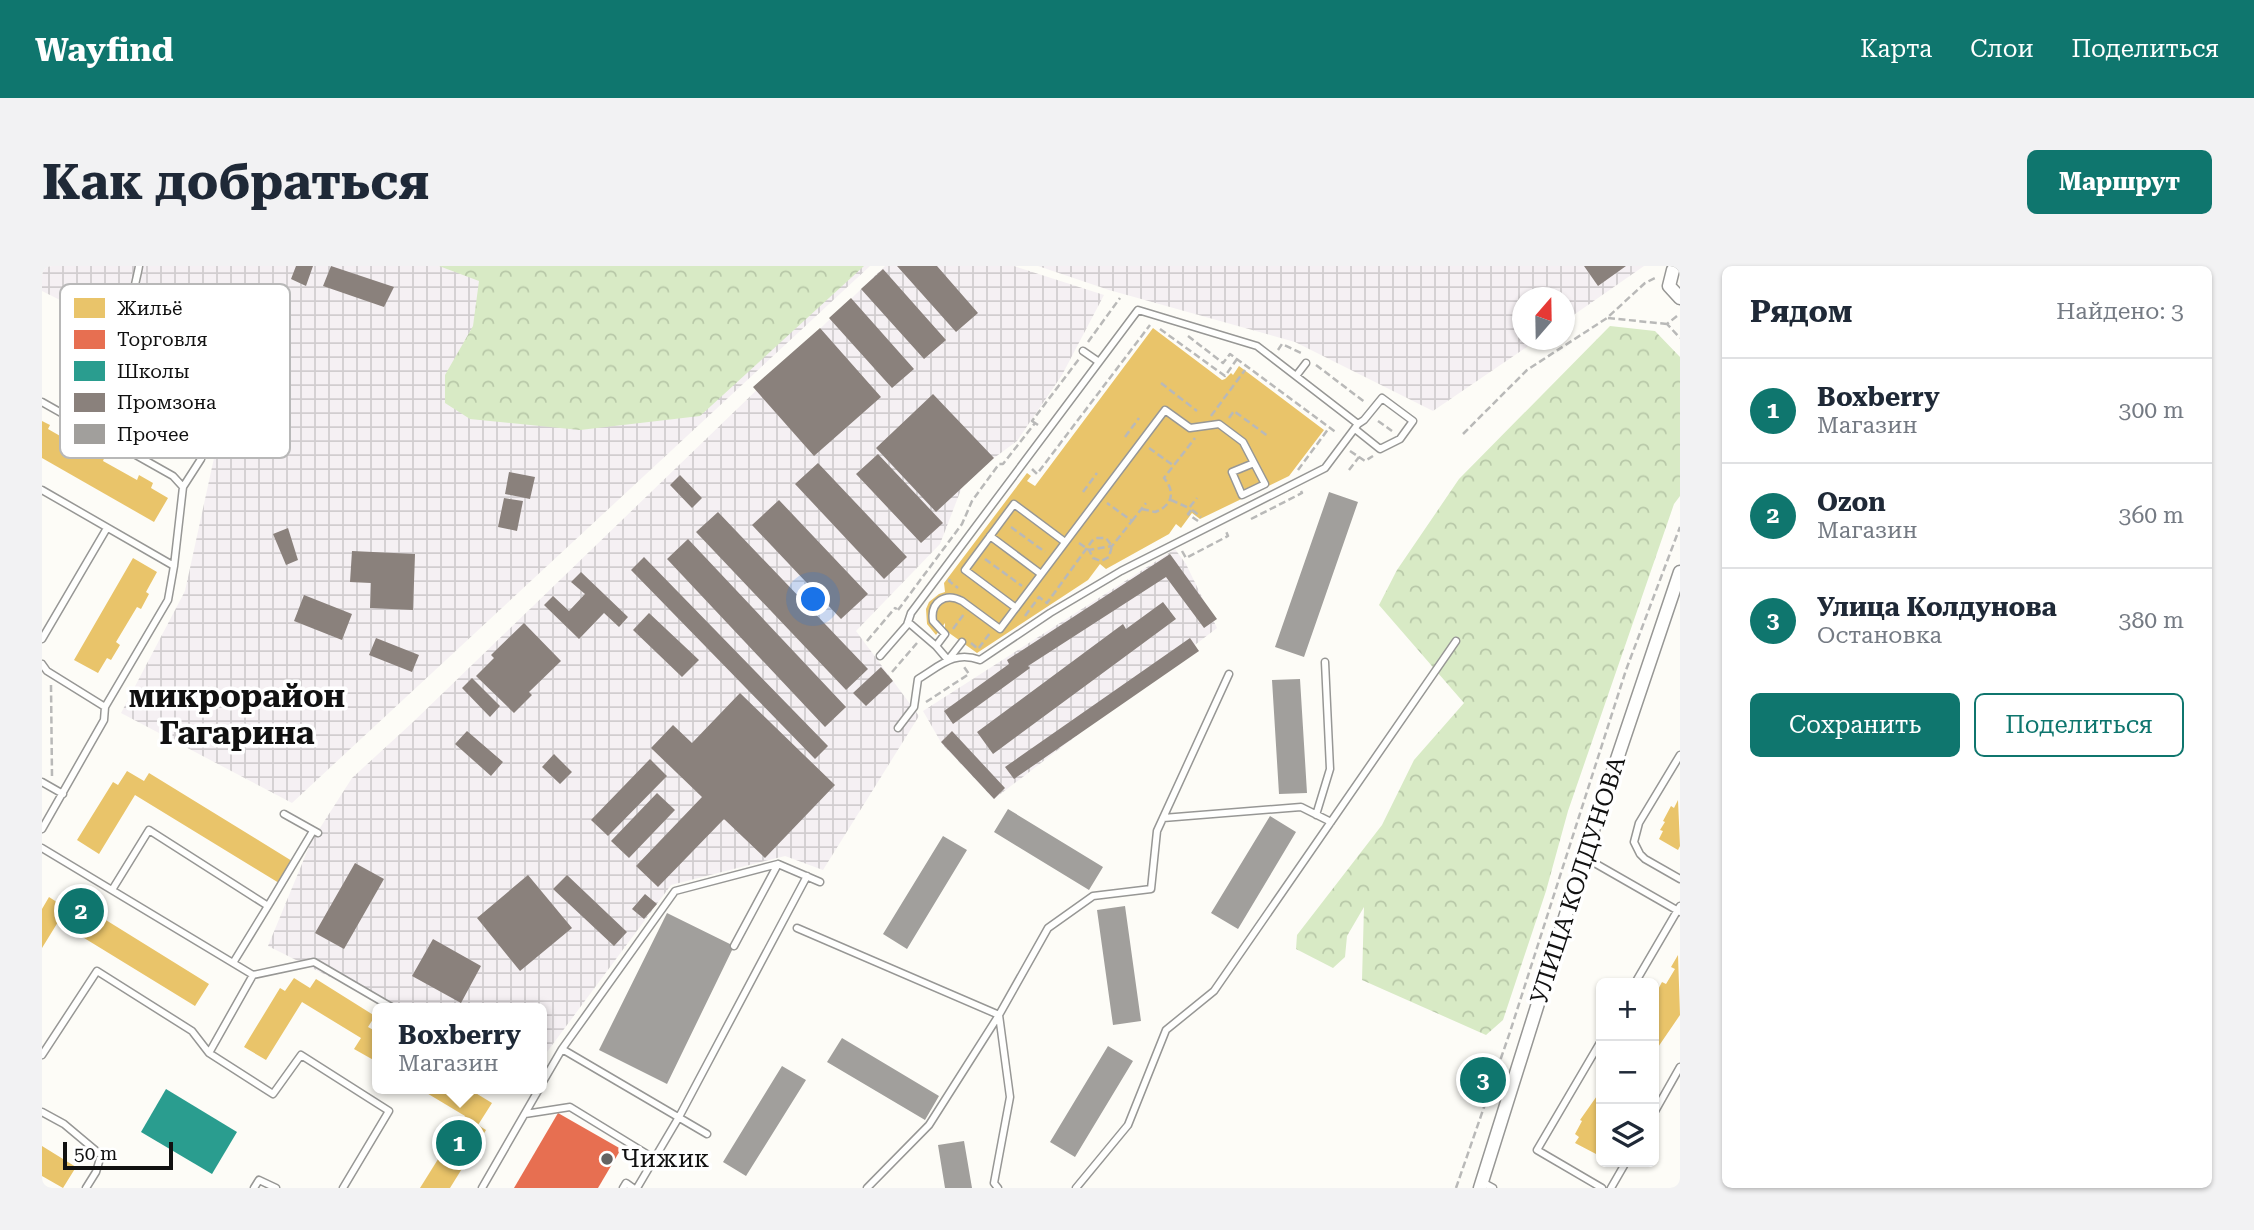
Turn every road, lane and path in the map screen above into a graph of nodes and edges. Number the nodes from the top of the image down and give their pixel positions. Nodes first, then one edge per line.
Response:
1 (139, 266) edge
2 (1675, 268) edge
3 (135, 284) edge
4 (1680, 298) edge
5 (1677, 316) dead end
6 (1606, 318) junction
7 (1152, 323) junction
8 (1667, 324) junction
9 (1174, 331) dead end
10 (1186, 335) dead end
11 (1680, 338) edge
12 (1083, 351) dead end
13 (1237, 359) junction
14 (1099, 362) junction
15 (1309, 363) joint
16 (1245, 370) dead end
17 (1296, 376) junction
18 (1161, 383) dead end
19 (42, 402) edge
20 (1073, 410) dead end
21 (1196, 411) dead end
22 (60, 412) edge
23 (1369, 414) junction
24 (1081, 415) junction
25 (1139, 418) dead end
26 (1355, 424) junction
27 (1203, 426) junction
28 (1222, 426) junction
29 (1329, 428) junction
30 (1334, 431) junction
31 (1047, 432) junction
32 (1463, 434) dead end
33 (1125, 437) dead end
34 (1269, 438) dead end
35 (1401, 438) junction
36 (1141, 441) junction
37 (1342, 445) junction
38 (1380, 449) junction
39 (1359, 457) junction
40 (141, 458) edge
41 (201, 458) edge
42 (1254, 463) junction
43 (1174, 466) junction
44 (1029, 467) dead end
45 (1304, 470) dead end
46 (1349, 470) dead end
47 (1097, 473) dead end
48 (183, 487) junction
49 (42, 491) edge
50 (1083, 492) dead end
51 (1099, 497) junction
52 (1197, 498) dead end
53 (1171, 500) junction
54 (1146, 503) dead end
55 (1142, 509) junction
56 (1190, 509) junction
57 (1201, 517) dead end
58 (1193, 518) dead end
59 (1209, 519) dead end
60 (1002, 520) junction
61 (1132, 521) junction
62 (1192, 527) dead end
63 (1680, 527) edge
64 (107, 528) junction
65 (990, 536) junction
66 (1068, 539) junction
67 (1112, 546) junction
68 (1088, 549) junction
69 (977, 553) junction
70 (1053, 558) junction
71 (174, 566) junction
72 (957, 570) dead end
73 (1680, 572) edge
74 (1041, 574) junction
75 (959, 589) dead end
76 (1030, 589) junction
77 (1016, 608) junction
78 (898, 610) junction
79 (965, 612) dead end
80 (903, 615) dead end
81 (1025, 615) dead end
82 (908, 622) junction
83 (995, 626) junction
84 (42, 639) edge
85 (920, 639) dead end
86 (964, 640) junction
87 (867, 641) dead end
88 (1456, 641) dead end
89 (936, 646) junction
90 (880, 656) dead end
91 (948, 660) junction
92 (1325, 662) dead end
93 (42, 664) edge
94 (961, 664) dead end
95 (892, 672) dead end
96 (51, 673) junction
97 (1229, 674) dead end
98 (105, 707) junction
99 (918, 708) dead end
100 (898, 728) dead end
101 (1680, 755) edge
102 (42, 782) edge
103 (52, 788) junction
104 (62, 794) junction
105 (284, 814) dead end
106 (1316, 815) junction
107 (1163, 818) junction
108 (1331, 822) junction
109 (42, 829) edge
110 (42, 848) edge
111 (1584, 858) junction
112 (778, 864) junction
113 (807, 876) junction
114 (1680, 879) edge
115 (820, 882) dead end
116 (112, 890) junction
117 (268, 906) junction
118 (1679, 909) edge
119 (797, 928) dead end
120 (734, 946) dead end
121 (233, 963) junction
122 (253, 975) junction
123 (1638, 978) edge
124 (384, 1003) edge
125 (999, 1015) junction
126 (45, 1043) edge
127 (562, 1049) junction
128 (1596, 1050) edge
129 (209, 1053) junction
130 (42, 1055) edge
131 (1680, 1066) edge
132 (547, 1075) edge
133 (536, 1094) edge
134 (1659, 1104) edge
135 (42, 1112) edge
136 (525, 1114) junction
137 (679, 1117) junction
138 (708, 1134) dead end
139 (655, 1159) junction
140 (1623, 1167) edge
141 (1485, 1186) edge
142 (86, 1188) edge
143 (254, 1188) edge
144 (275, 1188) edge
145 (343, 1188) edge
146 (482, 1188) edge
147 (623, 1188) edge
148 (635, 1188) edge
149 (867, 1188) edge
150 (998, 1188) edge
151 (1076, 1188) edge
152 (1456, 1188) edge
153 (1602, 1188) edge
154 (1611, 1188) edge

1 - 3 lane
2 - 4 street
2 - 6 path
5 - 8 path
6 - 8 path
6 - 32 path
7 - 9 path
7 - 13 path
7 - 24 path
8 - 11 path
10 - 13 path
12 - 14 lane
13 - 29 path
14 - 17 lane
14 - 31 lane
15 - 17 lane
15 - 23 path
16 - 27 path
17 - 26 lane
18 - 21 path
19 - 22 lane
20 - 24 path
23 - 26 lane
23 - 35 path
23 - 35 lane
24 - 44 path
25 - 33 path
26 - 30 path
26 - 37 lane
26 - 38 lane
27 - 28 lane
27 - 36 lane
27 - 43 path
28 - 34 path
28 - 42 lane
29 - 30 path
29 - 45 path
30 - 37 path
31 - 78 path
31 - 82 lane
35 - 38 lane
36 - 43 path
36 - 51 lane
37 - 39 path
37 - 91 lane
38 - 39 path
39 - 46 path
40 - 48 lane
41 - 48 lane
42 - 42 lane
43 - 53 path
47 - 50 path
48 - 71 lane
49 - 64 lane
51 - 61 path
51 - 66 lane
52 - 56 path
53 - 55 path
53 - 56 path
54 - 55 path
55 - 61 path
56 - 57 path
56 - 58 path
59 - 62 path
60 - 65 lane
60 - 66 lane
60 - 70 path
61 - 67 path
63 - 152 path
64 - 71 lane
64 - 84 lane
65 - 69 lane
65 - 74 lane
66 - 68 path
66 - 70 lane
67 - 68 path
67 - 68 path
67 - 68 path
68 - 81 path
69 - 76 path
69 - 77 lane
70 - 74 lane
71 - 98 lane
72 - 75 path
73 - 111 street, УЛИЦА КОЛДУНОВА
74 - 76 lane
76 - 77 lane
77 - 83 lane
78 - 80 path
78 - 87 path
79 - 86 path
82 - 89 lane
82 - 90 lane
83 - 86 path
83 - 89 lane
85 - 95 path
86 - 91 lane
88 - 108 lane
89 - 91 lane
91 - 100 lane
92 - 106 lane
93 - 96 lane
94 - 99 path
96 - 98 lane
96 - 103 path
97 - 107 lane
98 - 104 lane
101 - 114 lane
102 - 103 lane
103 - 104 lane
104 - 109 lane
105 - 117 lane
106 - 107 lane
106 - 108 lane
107 - 125 lane
108 - 151 lane
110 - 116 lane
111 - 118 lane
111 - 141 street, УЛИЦА КОЛДУНОВА
112 - 113 lane
112 - 120 lane
112 - 127 lane
113 - 115 lane
113 - 137 lane
116 - 117 lane
116 - 121 lane
117 - 121 lane
118 - 123 lane
119 - 125 lane
121 - 122 lane
122 - 124 lane
122 - 129 lane
125 - 149 lane
125 - 150 lane
126 - 129 lane
126 - 130 lane
127 - 132 lane
127 - 137 lane
128 - 153 lane
129 - 145 lane
131 - 134 lane
133 - 136 lane
135 - 142 lane
136 - 139 lane
136 - 146 lane
137 - 138 lane
137 - 139 lane
139 - 148 lane
140 - 154 lane
143 - 144 lane
147 - 148 lane

